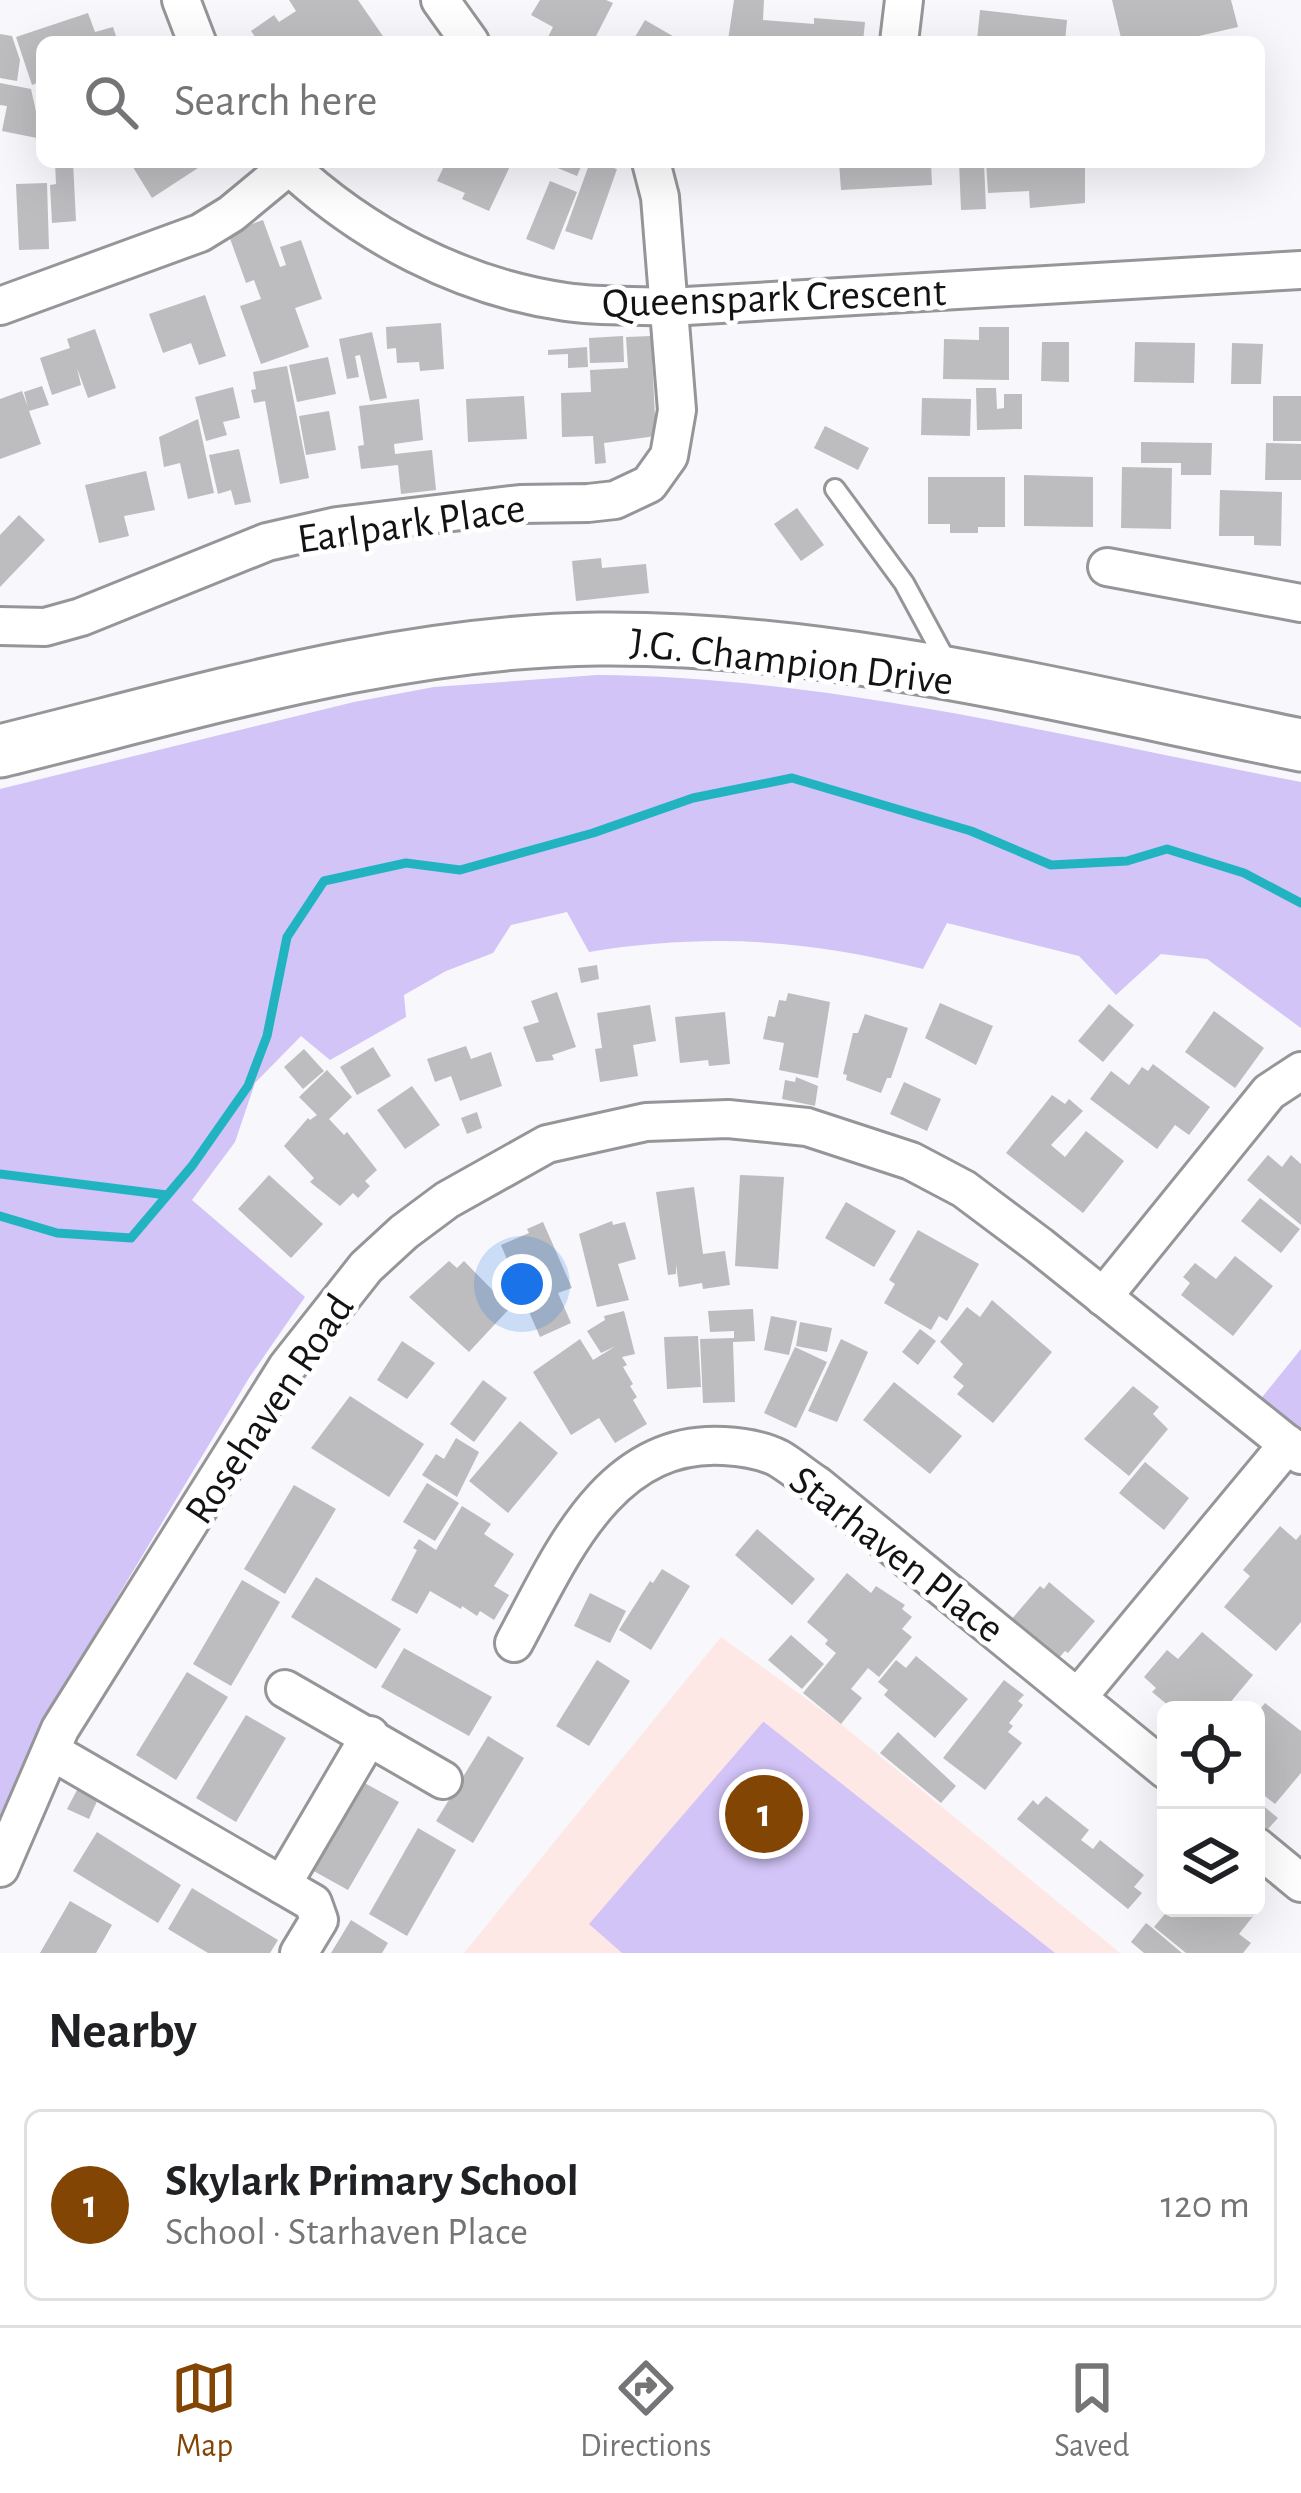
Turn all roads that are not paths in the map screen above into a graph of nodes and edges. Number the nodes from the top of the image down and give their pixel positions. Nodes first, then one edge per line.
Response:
1 (181, 0) edge
2 (440, 0) edge
3 (904, 0) edge
4 (195, 36) edge
5 (466, 36) edge
6 (900, 36) edge
7 (283, 168) edge
8 (292, 168) edge
9 (653, 168) edge
10 (1301, 270) edge
11 (0, 305) edge
12 (669, 307) junction
13 (835, 489) dead end
14 (1107, 567) dead end
15 (1301, 603) edge
16 (0, 626) edge
17 (955, 677) junction
18 (1301, 746) edge
19 (0, 751) edge
20 (1301, 1070) edge
21 (1103, 1297) junction
22 (1294, 1449) edge
23 (514, 1643) dead end
24 (285, 1689) dead end
25 (1078, 1697) junction
26 (370, 1735) junction
27 (51, 1750) junction
28 (1157, 1763) edge
29 (443, 1780) dead end
30 (1265, 1853) edge
31 (0, 1868) edge
32 (1301, 1883) edge
33 (282, 1885) junction
34 (299, 1953) edge

1 - 4 street
2 - 5 street
3 - 6 street
7 - 11 street
8 - 12 street, Queenspark Crescent
9 - 12 street, Earlpark Place
10 - 12 street, Queenspark Crescent
12 - 16 street, Earlpark Place
13 - 17 lane
14 - 15 street
17 - 18 main road, J.G. Champion Drive
17 - 19 main road, J.G. Champion Drive
20 - 21 street
21 - 22 street, Rosehaven Road
21 - 27 street, Rosehaven Road
22 - 25 street
23 - 25 street, Starhaven Place
24 - 26 street
25 - 28 street, Starhaven Place
26 - 29 street
26 - 33 street
27 - 31 street, Rosehaven Road
27 - 33 street
30 - 32 street
33 - 34 street

